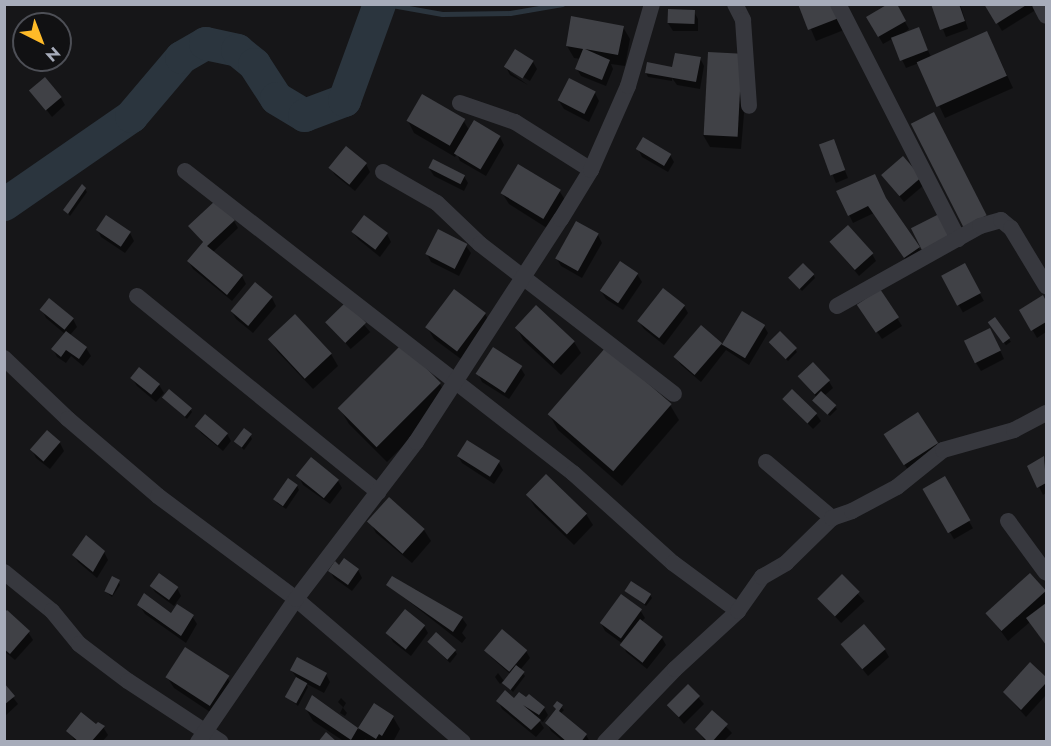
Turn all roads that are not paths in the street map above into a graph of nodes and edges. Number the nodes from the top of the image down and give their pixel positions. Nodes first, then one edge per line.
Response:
1 (652, 4) edge
2 (735, 4) edge
3 (838, 4) edge
4 (1040, 4) edge
5 (1047, 16) edge
6 (460, 103) dead end
7 (749, 106) dead end
8 (591, 170) junction
9 (185, 171) dead end
10 (383, 172) dead end
11 (958, 239) junction
12 (525, 276) junction
13 (1047, 286) edge
14 (137, 296) dead end
15 (837, 306) dead end
16 (4, 358) edge
17 (457, 381) junction
18 (674, 394) dead end
19 (1047, 413) edge
20 (766, 462) dead end
21 (378, 492) junction
22 (832, 518) junction
23 (1008, 521) dead end
24 (4, 572) edge
25 (1047, 573) edge
26 (296, 599) junction
27 (738, 611) junction
28 (202, 736) edge
29 (221, 741) edge
30 (463, 741) edge
31 (605, 741) edge

1 - 8 street
2 - 7 street
3 - 11 street
4 - 5 street
6 - 8 street
8 - 12 street
9 - 17 street
10 - 12 street
11 - 13 street
11 - 15 street
12 - 17 street
12 - 18 street
14 - 21 street
16 - 26 street
17 - 21 street
17 - 27 street
19 - 22 street
20 - 22 street
21 - 26 street
22 - 27 street
23 - 25 street
24 - 28 street
26 - 28 street
26 - 30 street
27 - 31 street
28 - 29 street

